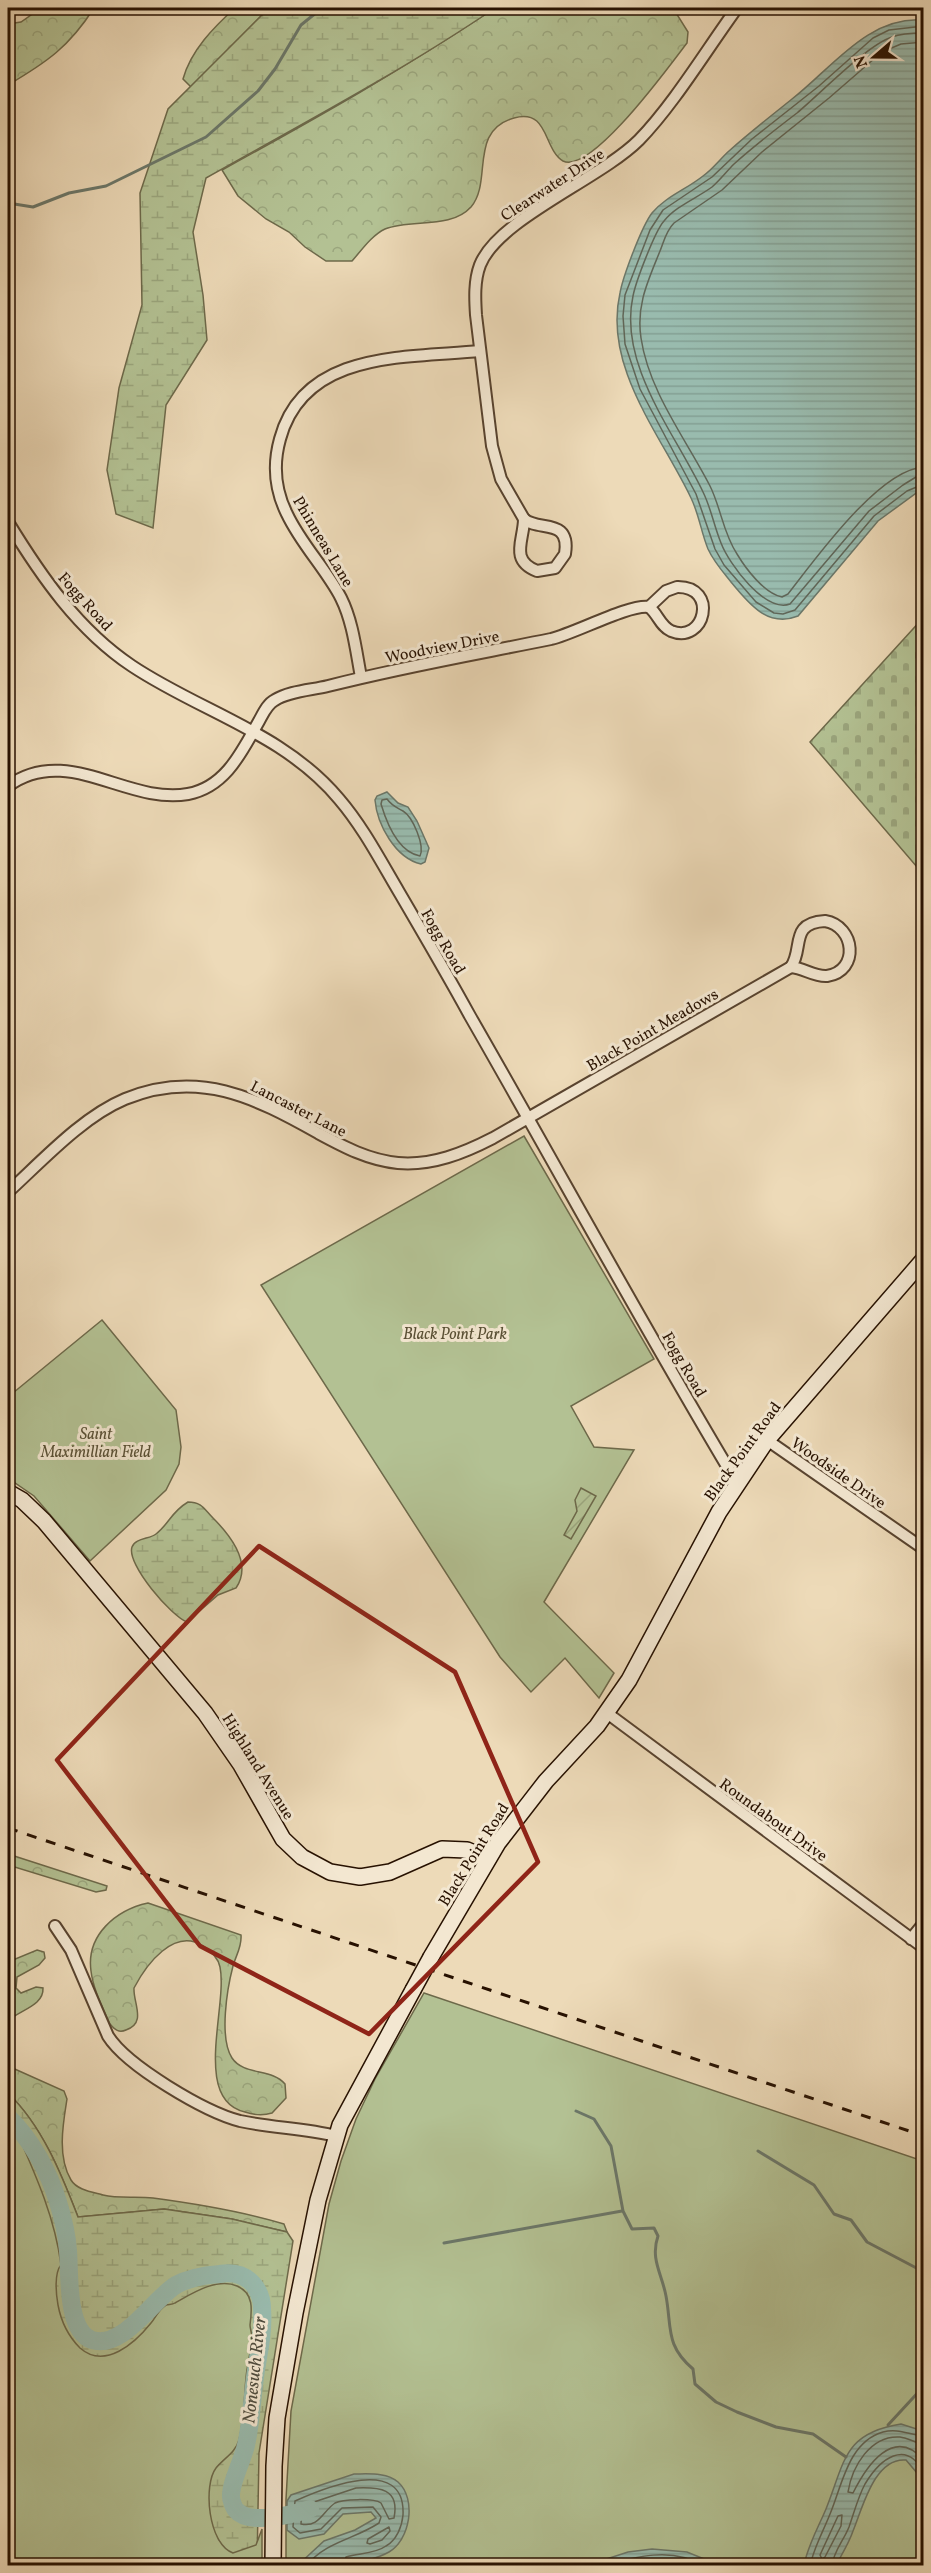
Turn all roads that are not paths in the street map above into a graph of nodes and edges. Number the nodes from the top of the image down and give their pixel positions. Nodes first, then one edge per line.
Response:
1 (737, 8) edge
2 (480, 351) junction
3 (524, 519) junction
4 (8, 522) edge
5 (649, 607) junction
6 (361, 677) junction
7 (254, 731) junction
8 (8, 786) edge
9 (791, 967) junction
10 (528, 1117) junction
11 (8, 1192) edge
12 (921, 1269) edge
13 (767, 1440) junction
14 (737, 1483) junction
15 (8, 1492) edge
16 (924, 1549) edge
17 (608, 1713) junction
18 (488, 1859) junction
19 (924, 1923) edge
20 (56, 1926) dead end
21 (911, 1939) junction
22 (924, 1948) edge
23 (336, 2136) junction
24 (273, 2565) edge

1 - 2 street, Clearwater Drive
2 - 3 street, Clearwater Drive
2 - 6 street, Phinneas Lane
3 - 3 street
4 - 7 street, Fogg Road
5 - 5 street, Woodview Drive
5 - 6 street, Woodview Drive
6 - 7 street, Woodview Drive
7 - 8 street, Woodview Drive
7 - 10 street, Fogg Road
9 - 9 street
9 - 10 street, Black Point Meadows
10 - 11 street, Lancaster Lane
10 - 14 street, Fogg Road
12 - 13 main road, Black Point Road
13 - 14 main road, Black Point Road
13 - 16 street, Woodside Drive
14 - 17 main road, Black Point Road
15 - 18 main road, Highland Avenue
17 - 18 main road, Black Point Road
17 - 21 street, Roundabout Drive
18 - 23 main road, Black Point Road, bridge
19 - 21 street
20 - 23 street
21 - 22 street, Roundabout Drive
23 - 24 main road, Black Point Road

